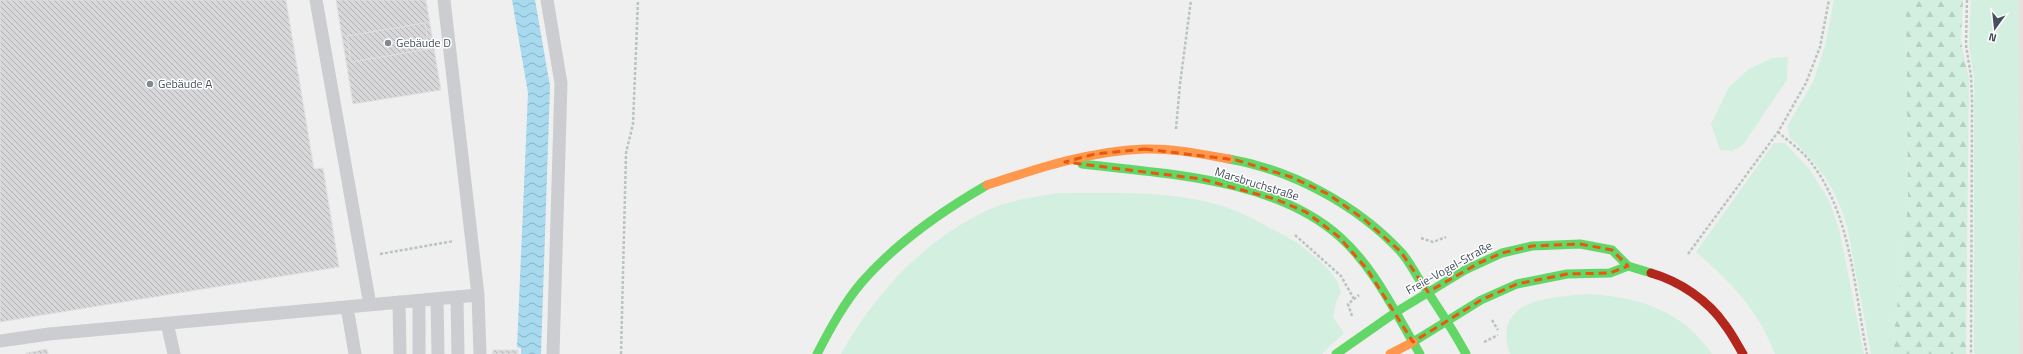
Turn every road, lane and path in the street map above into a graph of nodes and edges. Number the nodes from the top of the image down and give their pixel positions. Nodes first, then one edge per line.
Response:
1 (316, 0) edge
2 (444, 0) edge
3 (547, 0) edge
4 (638, 0) edge
5 (1191, 0) edge
6 (1829, 0) edge
7 (1967, 0) edge
8 (1778, 132) junction
9 (1176, 135) dead end
10 (1065, 162) junction
11 (1296, 237) dead end
12 (472, 238) junction
13 (1688, 254) dead end
14 (362, 257) junction
15 (1628, 266) junction
16 (1428, 292) junction
17 (1359, 295) dead end
18 (478, 296) junction
19 (457, 298) junction
20 (437, 299) junction
21 (1354, 299) junction
22 (419, 300) junction
23 (399, 302) junction
24 (370, 305) junction
25 (347, 307) junction
26 (1396, 312) junction
27 (1448, 321) junction
28 (1354, 322) dead end
29 (167, 323) junction
30 (1498, 335) dead end
31 (0, 341) edge
32 (1413, 342) junction
33 (1481, 343) dead end
34 (174, 354) edge
35 (355, 354) edge
36 (400, 354) edge
37 (419, 354) edge
38 (438, 354) edge
39 (458, 354) edge
40 (480, 354) edge
41 (553, 354) edge
42 (622, 354) edge
43 (817, 354) edge
44 (1336, 354) edge
45 (1390, 354) edge
46 (1420, 354) edge
47 (1466, 354) edge
48 (1743, 354) edge
49 (1867, 354) edge
50 (1971, 354) edge

1 - 14 lane
2 - 12 lane
3 - 41 lane
4 - 42 path
5 - 9 path
6 - 8 path
7 - 50 path
8 - 13 path
8 - 49 path
10 - 16 main road, Marsbruchstraße
10 - 26 main road, Marsbruchstraße
10 - 43 main road, Marsbruchstraße
11 - 21 path
12 - 14 path
12 - 18 lane
14 - 24 lane
15 - 16 main road, Freie-Vogel-Straße
15 - 27 main road
15 - 48 main road, Freie-Vogel-Straße
16 - 26 main road, Freie-Vogel-Straße
16 - 27 main road, Marsbruchstraße
17 - 21 path
18 - 19 lane
18 - 40 lane
19 - 20 lane
19 - 39 lane
20 - 22 lane
20 - 38 lane
21 - 28 path
22 - 23 lane
22 - 37 lane
23 - 24 lane
23 - 36 lane
24 - 25 lane
25 - 29 lane
25 - 35 lane
26 - 32 main road, Marsbruchstraße
26 - 44 main road, Freie-Vogel-Straße
27 - 32 main road
27 - 47 main road, Marsbruchstraße
29 - 31 lane
29 - 34 lane
30 - 33 path
32 - 45 main road
32 - 46 main road, Marsbruchstraße

